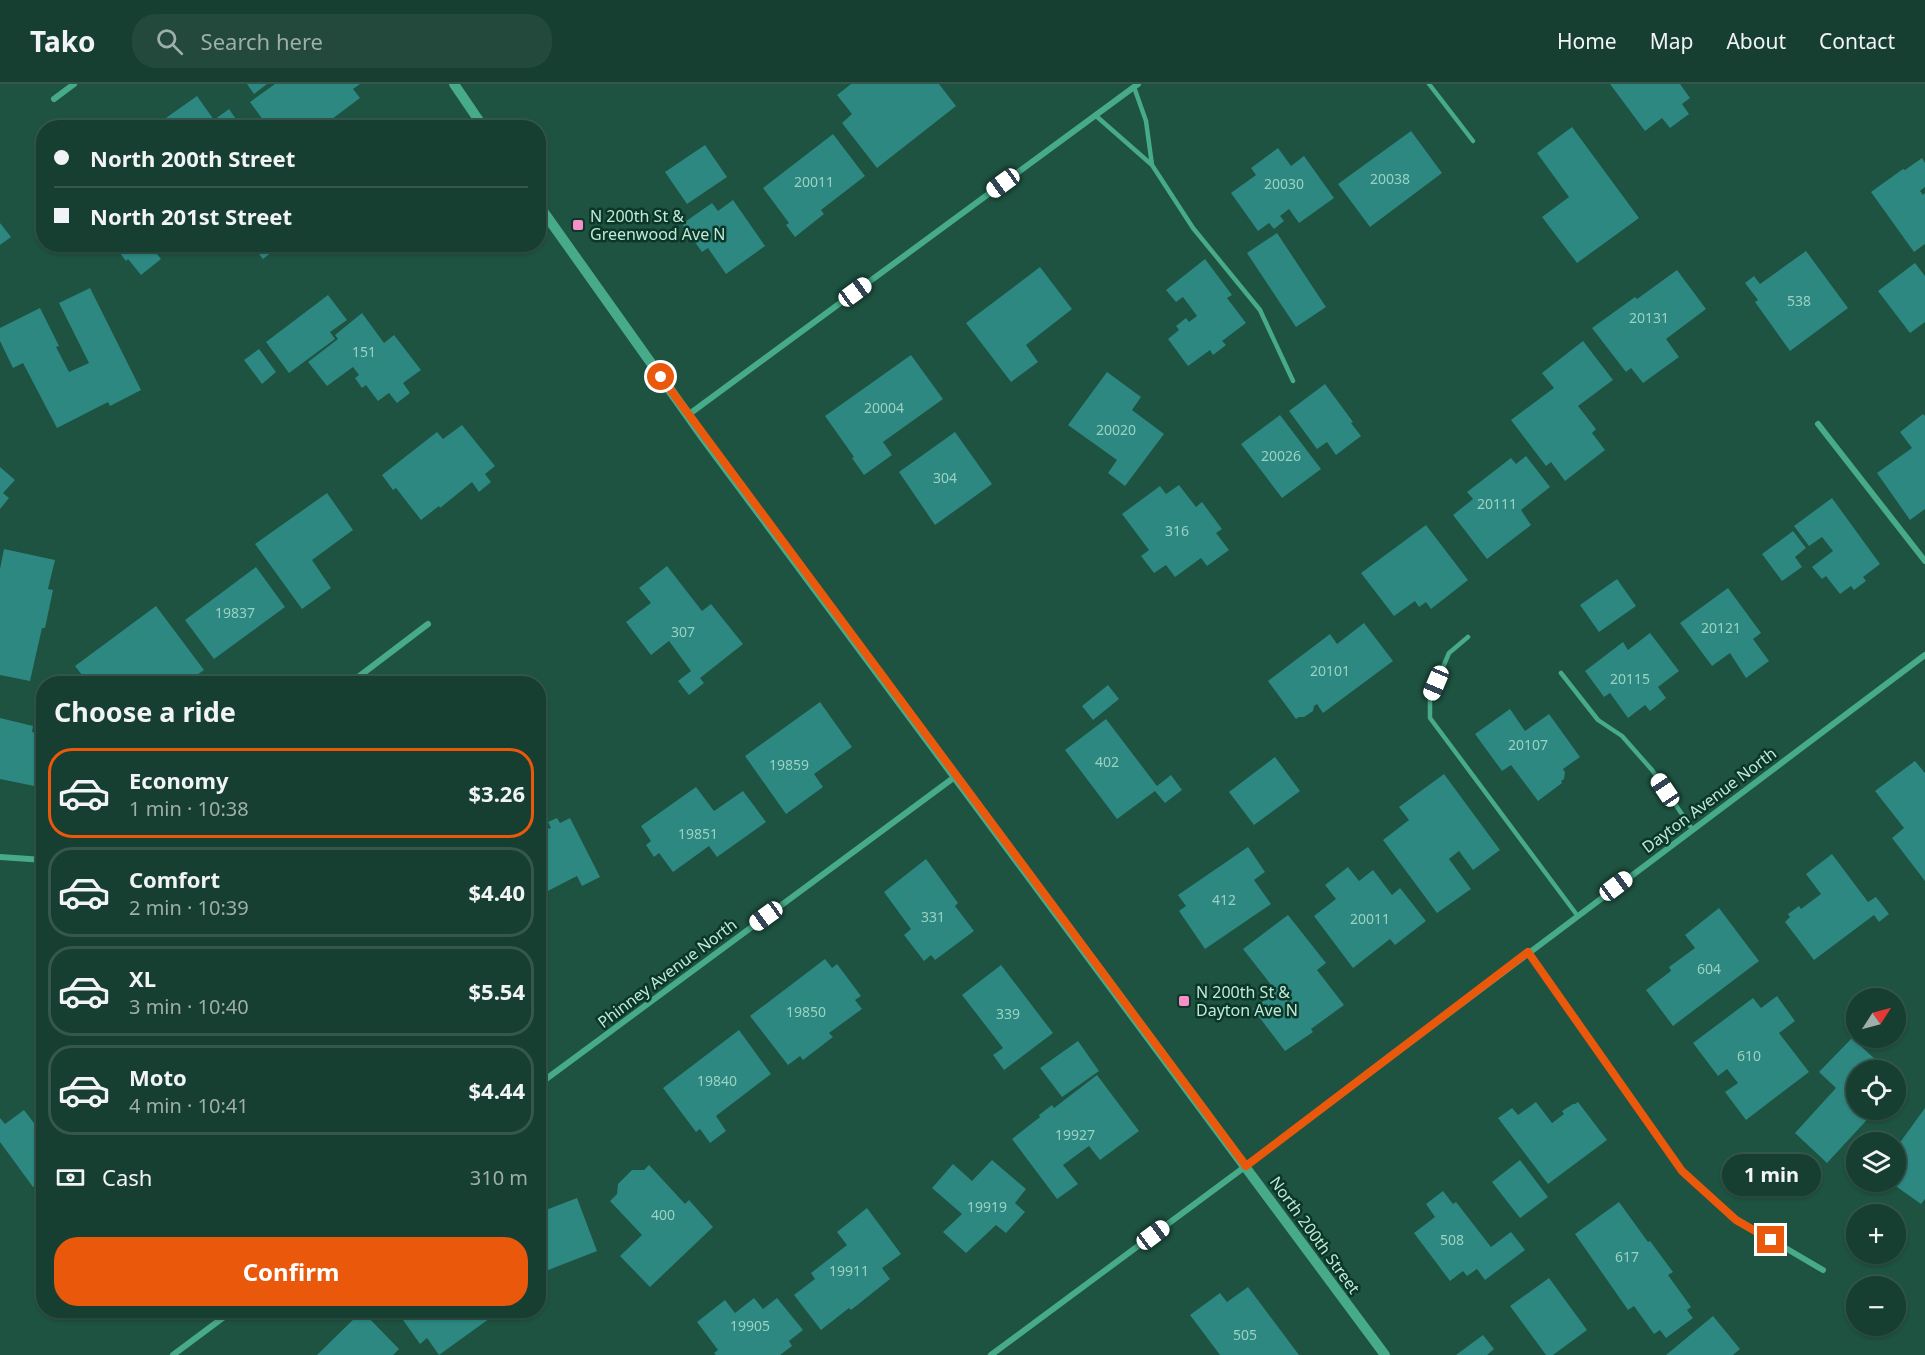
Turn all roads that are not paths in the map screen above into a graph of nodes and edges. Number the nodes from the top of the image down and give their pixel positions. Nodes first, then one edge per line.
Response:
1 (74, 84) edge
2 (454, 84) edge
3 (1429, 84) edge
4 (1136, 85) edge
5 (54, 99) dead end
6 (1095, 115) junction
7 (479, 120) edge
8 (1473, 141) dead end
9 (1152, 165) junction
10 (546, 215) edge
11 (1293, 381) dead end
12 (688, 415) junction
13 (1818, 424) dead end
14 (1925, 561) edge
15 (428, 624) dead end
16 (1468, 637) dead end
17 (1925, 654) edge
18 (1561, 674) dead end
19 (360, 676) edge
20 (956, 776) junction
21 (1692, 829) junction
22 (0, 857) edge
23 (36, 859) edge
24 (1577, 915) junction
25 (1528, 952) junction
26 (546, 1078) edge
27 (1246, 1166) junction
28 (1823, 1270) dead end
29 (223, 1318) edge
30 (173, 1355) edge
31 (991, 1355) edge
32 (1385, 1355) edge

1 - 5 street
2 - 7 street
3 - 8 lane
4 - 6 street
4 - 9 lane
6 - 9 lane
6 - 12 street
9 - 11 lane
10 - 12 street, North 200th Street
12 - 20 street, North 200th Street
13 - 14 street
15 - 19 street
16 - 24 lane
17 - 21 street, Dayton Avenue North
18 - 21 lane
20 - 26 street, Phinney Avenue North
20 - 27 street, North 200th Street
21 - 24 street, Dayton Avenue North
22 - 23 street
24 - 25 street, Dayton Avenue North
25 - 27 street, Dayton Avenue North
25 - 28 street
27 - 31 street, Dayton Avenue North
27 - 32 street, North 200th Street
29 - 30 street

